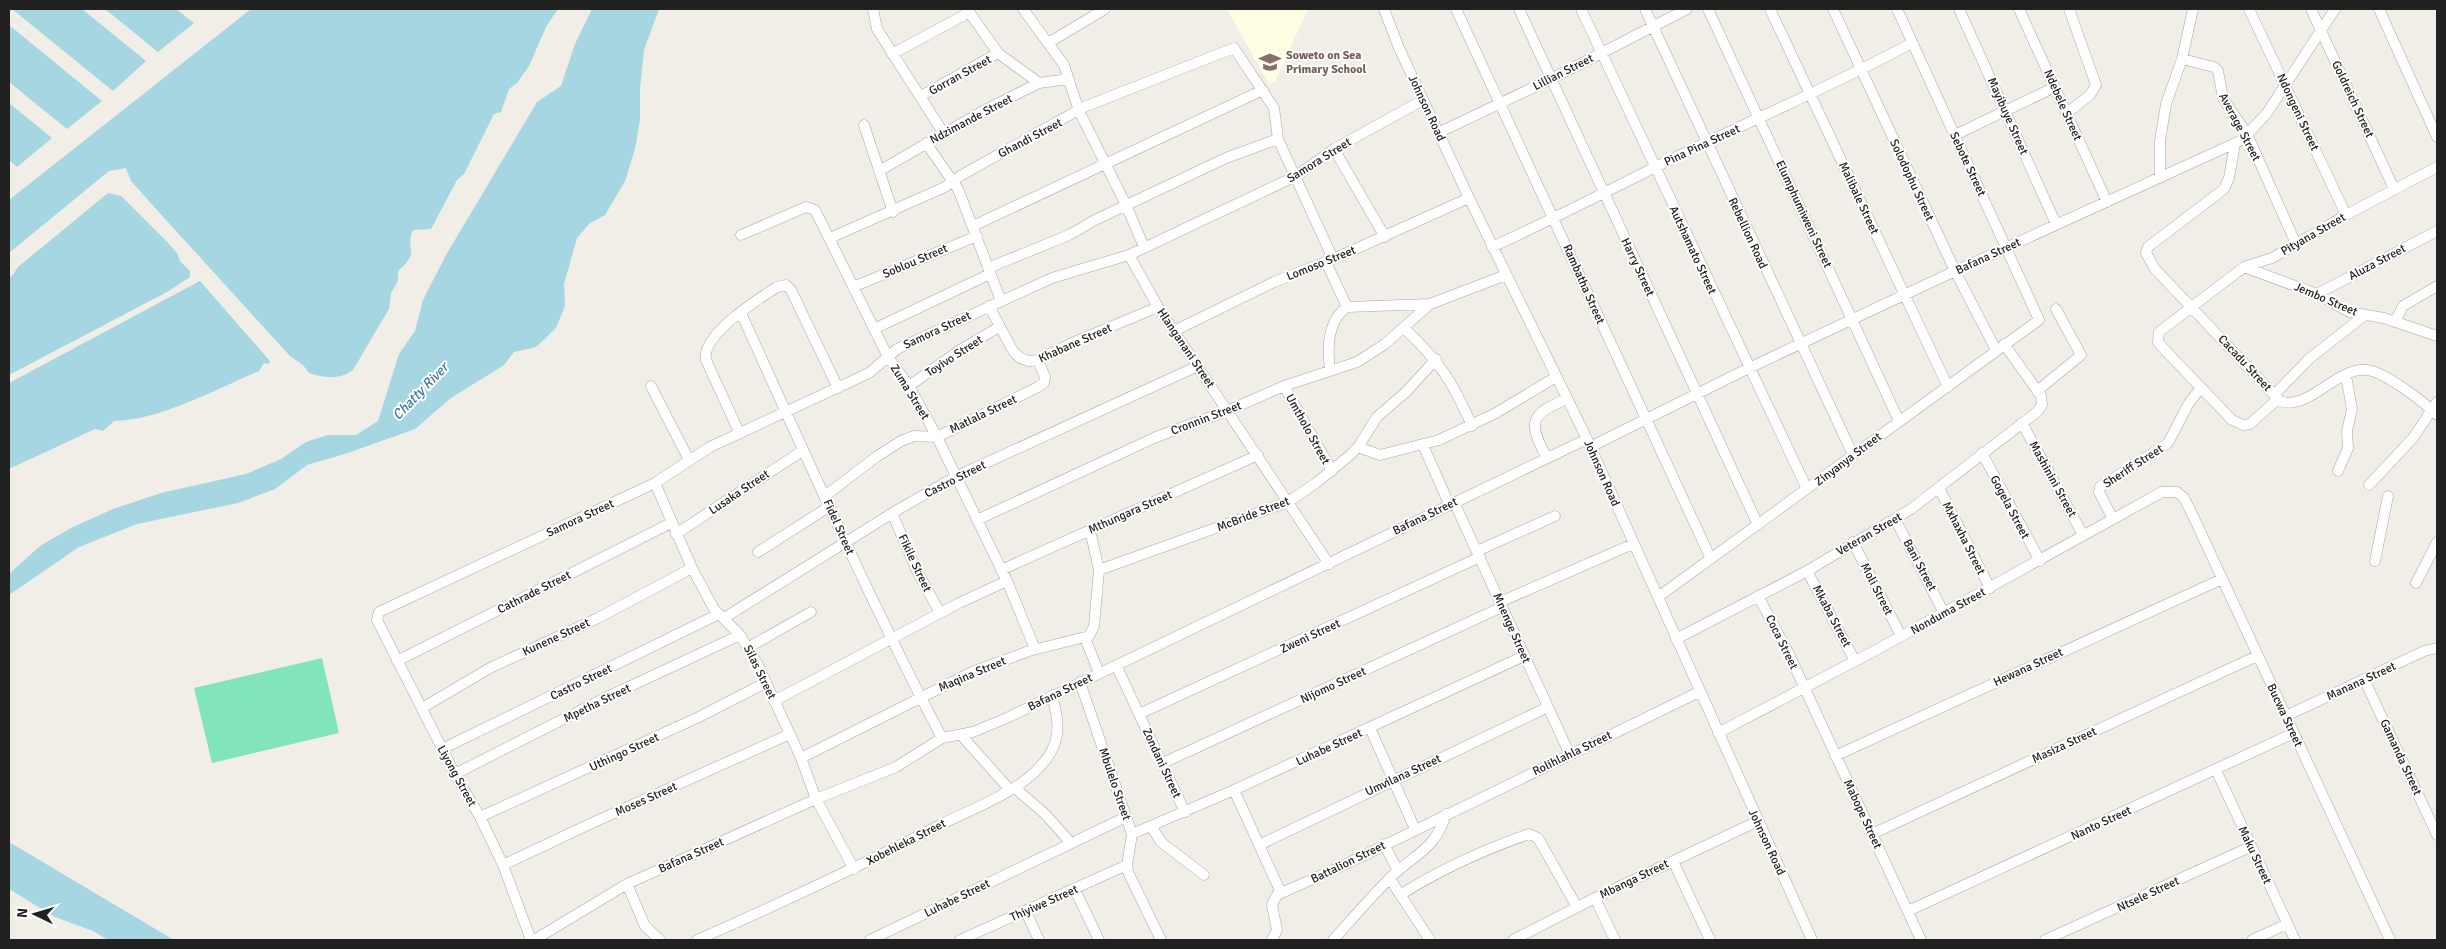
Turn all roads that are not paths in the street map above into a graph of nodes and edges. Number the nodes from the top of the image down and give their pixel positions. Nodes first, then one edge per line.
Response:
1 (873, 9) edge
2 (1022, 9) edge
3 (1105, 9) edge
4 (1384, 9) edge
5 (1456, 9) edge
6 (1519, 9) edge
7 (1581, 9) edge
8 (1645, 9) edge
9 (1687, 9) edge
10 (1708, 9) edge
11 (1770, 9) edge
12 (1833, 9) edge
13 (1897, 9) edge
14 (1959, 9) edge
15 (2019, 9) edge
16 (2069, 9) edge
17 (2193, 9) edge
18 (2250, 9) edge
19 (2311, 9) edge
20 (2335, 9) edge
21 (2379, 9) edge
22 (968, 11) edge
23 (1653, 26) junction
24 (2321, 30) junction
25 (1048, 43) junction
26 (1912, 43) junction
27 (1601, 52) junction
28 (998, 53) junction
29 (892, 54) junction
30 (2182, 59) junction
31 (1861, 71) junction
32 (1069, 79) junction
33 (1551, 79) junction
34 (1039, 83) junction
35 (2285, 84) junction
36 (2055, 87) junction
37 (1262, 90) junction
38 (1811, 94) junction
39 (922, 96) junction
40 (1423, 100) junction
41 (1500, 104) junction
42 (2005, 110) junction
43 (1079, 111) junction
44 (2067, 113) junction
45 (1759, 118) junction
46 (864, 125) dead end
47 (1438, 133) junction
48 (944, 134) junction
49 (1955, 135) junction
50 (2248, 136) junction
51 (2437, 136) edge
52 (1278, 139) junction
53 (1706, 142) junction
54 (926, 143) junction
55 (2235, 144) junction
56 (1334, 149) junction
57 (1105, 163) junction
58 (2437, 167) edge
59 (1655, 168) junction
60 (879, 171) junction
61 (1296, 176) junction
62 (2160, 178) junction
63 (953, 181) junction
64 (2394, 189) junction
65 (1604, 193) junction
66 (1469, 198) junction
67 (2106, 202) junction
68 (1126, 205) junction
69 (893, 212) junction
70 (2346, 215) junction
71 (1554, 219) junction
72 (2056, 224) junction
73 (975, 231) junction
74 (2437, 231) edge
75 (741, 235) dead end
76 (1385, 237) junction
77 (830, 238) junction
78 (2296, 244) junction
79 (2007, 246) junction
80 (1492, 247) junction
81 (1144, 248) junction
82 (1128, 255) junction
83 (1330, 260) junction
84 (2244, 267) junction
85 (989, 271) junction
86 (1954, 271) junction
87 (1506, 275) junction
88 (2437, 286) edge
89 (853, 287) junction
90 (2316, 294) junction
91 (1904, 295) junction
92 (1001, 301) junction
93 (1430, 304) junction
94 (989, 306) junction
95 (1158, 307) junction
96 (1347, 307) junction
97 (2193, 307) junction
98 (2056, 309) dead end
99 (741, 313) junction
100 (2365, 315) junction
101 (1852, 319) junction
102 (2039, 320) joint
103 (2395, 322) junction
104 (999, 327) junction
105 (1404, 328) junction
106 (874, 329) junction
107 (1174, 331) junction
108 (2436, 333) edge
109 (1800, 344) junction
110 (2000, 347) junction
111 (888, 357) junction
112 (1436, 359) junction
113 (1038, 360) junction
114 (1198, 366) junction
115 (1749, 368) junction
116 (1330, 370) junction
117 (2346, 376) junction
118 (1556, 377) junction
119 (651, 386) dead end
120 (909, 386) junction
121 (1284, 386) junction
122 (1948, 387) junction
123 (838, 388) junction
124 (2200, 389) junction
125 (2037, 390) junction
126 (1698, 394) junction
127 (2276, 397) junction
128 (1567, 399) junction
129 (2042, 402) joint
130 (2435, 409) edge
131 (786, 411) junction
132 (1227, 411) junction
133 (1645, 420) junction
134 (1899, 421) junction
135 (2022, 423) junction
136 (1472, 426) junction
137 (739, 432) junction
138 (937, 437) junction
139 (1588, 443) junction
140 (1424, 445) junction
141 (1358, 447) junction
142 (802, 451) junction
143 (1982, 453) junction
144 (1258, 455) junction
145 (1853, 456) junction
146 (1547, 458) junction
147 (689, 460) junction
148 (1332, 471) junction
149 (2338, 471) dead end
150 (955, 477) junction
151 (655, 483) junction
152 (2369, 485) dead end
153 (1939, 488) junction
154 (1807, 489) junction
155 (2177, 492) joint
156 (825, 496) junction
157 (2388, 496) dead end
158 (1288, 502) junction
159 (1452, 503) junction
160 (830, 506) junction
161 (892, 513) junction
162 (1555, 516) dead end
163 (1895, 519) junction
164 (2113, 519) junction
165 (977, 520) junction
166 (671, 523) junction
167 (1758, 525) junction
168 (1090, 530) junction
169 (676, 534) junction
170 (2083, 535) junction
171 (846, 541) junction
172 (1854, 542) junction
173 (2437, 542) edge
174 (1634, 544) junction
175 (758, 552) dead end
176 (1478, 554) junction
177 (1711, 559) junction
178 (2040, 560) junction
179 (2375, 561) dead end
180 (1329, 564) junction
181 (692, 568) junction
182 (1001, 570) junction
183 (1099, 570) junction
184 (1807, 571) junction
185 (2222, 579) junction
186 (1007, 581) junction
187 (2416, 583) dead end
188 (1990, 588) junction
189 (1758, 596) junction
190 (1658, 597) junction
191 (1501, 604) junction
192 (811, 612) dead end
193 (940, 613) junction
194 (1944, 613) junction
195 (377, 614) joint
196 (721, 616) junction
197 (740, 635) junction
198 (1901, 636) junction
199 (1085, 638) junction
200 (891, 639) junction
201 (1676, 639) junction
202 (749, 647) junction
203 (2437, 648) edge
204 (1035, 649) junction
205 (1524, 656) junction
206 (2257, 656) junction
207 (397, 661) junction
208 (1855, 661) junction
209 (1116, 665) junction
210 (1099, 673) junction
211 (2364, 679) junction
212 (1080, 682) junction
213 (766, 683) junction
214 (1804, 688) junction
215 (1699, 692) junction
216 (1052, 695) junction
217 (920, 697) junction
218 (774, 701) junction
219 (1548, 707) junction
220 (422, 708) junction
221 (1139, 714) junction
222 (2286, 716) junction
223 (1370, 728) junction
224 (1718, 733) junction
225 (2294, 733) junction
226 (790, 734) junction
227 (961, 735) junction
228 (942, 738) junction
229 (442, 749) junction
230 (1570, 754) junction
231 (1835, 756) junction
232 (802, 758) junction
233 (1163, 764) junction
234 (2216, 770) junction
235 (455, 774) junction
236 (1392, 780) junction
237 (1013, 789) junction
238 (1234, 790) junction
239 (816, 799) junction
240 (1185, 812) junction
241 (1446, 814) junction
242 (480, 817) junction
243 (1126, 817) junction
244 (1758, 821) junction
245 (1151, 826) junction
246 (1415, 829) junction
247 (1132, 834) junction
248 (1872, 834) junction
249 (2437, 835) edge
250 (1071, 843) junction
251 (1384, 844) junction
252 (1259, 845) junction
253 (2250, 847) junction
254 (1673, 861) junction
255 (503, 865) junction
256 (1127, 865) junction
257 (854, 869) junction
258 (1398, 871) junction
259 (1204, 875) dead end
260 (1390, 879) junction
261 (627, 884) junction
262 (1075, 890) junction
263 (1280, 893) junction
264 (1400, 895) junction
265 (1595, 898) junction
266 (1577, 907) junction
267 (1908, 911) junction
268 (1026, 912) junction
269 (2287, 924) junction
270 (978, 936) edge
271 (1426, 939) edge
272 (532, 940) edge
273 (658, 940) edge
274 (697, 940) edge
275 (870, 940) edge
276 (960, 940) edge
277 (1039, 940) edge
278 (1099, 940) edge
279 (1162, 940) edge
280 (1272, 940) edge
281 (1334, 940) edge
282 (1513, 940) edge
283 (1615, 940) edge
284 (1710, 940) edge
285 (1812, 940) edge
286 (1921, 940) edge
287 (2045, 940) edge
288 (2252, 940) edge
289 (2295, 940) edge
290 (2390, 940) edge

1 - 29 street
2 - 25 street
3 - 25 street
4 - 40 street, Johnson Road
5 - 41 street, Rambatha Street
6 - 33 street, Harry Street
7 - 27 street, Autshamato Street
8 - 23 street, Rebellion Road
9 - 23 street, Lillian Street
10 - 45 street, Elumphumiweni Street
11 - 38 street, Malibale Street
12 - 31 street, Solodophu Street
13 - 26 street, Sebote Street
14 - 42 street, Mayibuye Street
15 - 36 street, Ndebele Street
16 - 44 street
17 - 30 street
18 - 35 street, Ndongeni Street
19 - 24 street, Goldreich Street
20 - 24 street, Bafana Street
21 - 51 street
22 - 28 street
22 - 29 street
23 - 27 street, Lillian Street
23 - 53 street, Rebellion Road
24 - 35 street, Bafana Street
24 - 64 street, Goldreich Street
25 - 32 street
26 - 31 street, Pina Pina Street
26 - 49 street, Sebote Street
27 - 33 street, Lillian Street
27 - 59 street, Autshamato Street
28 - 34 street
28 - 39 street, Gorran Street
29 - 39 street
30 - 50 street, Average Street
30 - 62 street
31 - 38 street, Pina Pina Street
31 - 86 street, Solodophu Street
32 - 34 street, Ndzimande Street
32 - 43 street
33 - 41 street, Lillian Street
33 - 65 street, Harry Street
34 - 48 street, Ndzimande Street
35 - 50 street, Bafana Street
35 - 70 street, Ndongeni Street
36 - 42 street
36 - 44 street, Ndebele Street
37 - 43 street, Ghandi Street
37 - 52 street
37 - 57 street, Soblou Street
38 - 45 street, Pina Pina Street
38 - 91 street, Malibale Street
39 - 48 street
40 - 47 street, Johnson Road
40 - 56 street, Samora Street
41 - 47 street, Lillian Street
41 - 71 street, Rambatha Street
42 - 49 street
42 - 72 street, Mayibuye Street
43 - 57 street
43 - 63 street, Ghandi Street
44 - 67 street, Ndebele Street
45 - 53 street, Pina Pina Street
45 - 101 street, Elumphumiweni Street
46 - 60 street
47 - 66 street, Johnson Road
48 - 54 street, Ndzimande Street
49 - 79 street, Sebote Street
50 - 55 street, Bafana Street
50 - 78 street, Average Street
52 - 61 street
52 - 68 street
53 - 59 street, Pina Pina Street
53 - 109 street, Rebellion Road
54 - 60 street, Ndzimande Street
54 - 63 street
55 - 62 street, Bafana Street
55 - 97 street, Cacadu Street
56 - 61 street, Samora Street
56 - 76 street
57 - 68 street
57 - 73 street, Soblou Street
58 - 64 street, Pityana Street
59 - 65 street, Pina Pina Street
59 - 115 street, Autshamato Street
60 - 69 street
61 - 81 street, Samora Street
61 - 83 street
62 - 67 street, Bafana Street
63 - 69 street, Ghandi Street
63 - 73 street
64 - 70 street, Pityana Street
65 - 71 street, Pina Pina Street
65 - 126 street, Harry Street
66 - 76 street, Lomoso Street
66 - 80 street, Johnson Road
67 - 72 street, Bafana Street
68 - 81 street
68 - 85 street
69 - 77 street, Ghandi Street
70 - 78 street, Pityana Street
71 - 80 street, Pina Pina Street
71 - 133 street, Rambatha Street
72 - 79 street, Bafana Street
73 - 85 street
73 - 89 street, Soblou Street
74 - 90 street, Aluza Street
75 - 77 street, Zuma Street
76 - 83 street, Lomoso Street
77 - 89 street, Zuma Street
78 - 84 street, Pityana Street
79 - 86 street, Bafana Street
79 - 102 street, Sebote Street
80 - 87 street, Johnson Road
81 - 82 street, Samora Street
82 - 92 street, Samora Street
82 - 95 street, Hlanganani Street
83 - 96 street
83 - 107 street, Lomoso Street
84 - 90 street, Jembo Street
84 - 97 street, Pityana Street
85 - 92 street
85 - 106 street
86 - 91 street, Bafana Street
86 - 110 street, Solodophu Street
87 - 93 street
87 - 118 street, Johnson Road
88 - 103 street
89 - 106 street, Zuma Street
90 - 100 street, Jembo Street
91 - 101 street, Bafana Street
91 - 122 street, Malibale Street
92 - 94 street, Samora Street
93 - 96 street
93 - 105 street, Cronnin Street
94 - 104 street, Khabane Street
94 - 111 street, Samora Street
95 - 107 street, Hlanganani Street
95 - 113 street, Khabane Street
96 - 116 street
97 - 124 street, Pityana Street
97 - 127 street, Cacadu Street
98 - 125 street
99 - 123 street
99 - 131 street, Fidel Street
99 - 137 street
100 - 103 street, Jembo Street
100 - 127 street
101 - 109 street, Bafana Street
101 - 134 street, Elumphumiweni Street
102 - 110 street, Zinyanya Street
103 - 108 street, Jembo Street
104 - 113 street, Khabane Street
104 - 120 street, Toyivo Street
105 - 112 street
105 - 116 street, Cronnin Street
106 - 111 street, Zuma Street
107 - 114 street, Hlanganani Street
109 - 115 street, Bafana Street
109 - 145 street, Rebellion Road
110 - 122 street, Zinyanya Street
110 - 125 street, Solodophu Street
111 - 120 street, Zuma Street
111 - 123 street, Samora Street
112 - 136 street
112 - 141 street
113 - 138 street, Matlala Street
114 - 132 street, Hlanganani Street
114 - 150 street, Castro Street
115 - 126 street, Bafana Street
115 - 154 street, Autshamato Street
116 - 121 street, Cronnin Street
117 - 127 street, Cacadu Street
117 - 130 street, Cacadu Street
117 - 149 street
118 - 128 street, Johnson Road
118 - 136 street
119 - 147 street
120 - 138 street, Zuma Street
121 - 132 street, Cronnin Street
121 - 148 street, Umtholo Street
122 - 134 street, Zinyanya Street
123 - 131 street, Samora Street
124 - 127 street
124 - 164 street, Sheriff Street
125 - 129 street, Solodophu Street
126 - 133 street, Bafana Street
126 - 167 street, Harry Street
128 - 139 street, Johnson Road
128 - 146 street
129 - 135 street, Veteran Street
130 - 152 street
131 - 137 street, Samora Street
131 - 142 street, Fidel Street
132 - 144 street, Hlanganani Street
132 - 165 street, Cronnin Street
133 - 139 street, Bafana Street
133 - 177 street, Rambatha Street
134 - 145 street, Zinyanya Street
135 - 143 street, Veteran Street
135 - 170 street, Mashinini Street
136 - 140 street
137 - 147 street, Samora Street
138 - 150 street, Zuma Street
138 - 156 street, Matlala Street
139 - 146 street, Bafana Street
139 - 174 street, Johnson Road
140 - 141 street
140 - 159 street, Mnenge Street
141 - 148 street, McBride Street
142 - 156 street, Fidel Street
142 - 169 street, Lusaka Street
143 - 153 street, Veteran Street
143 - 178 street, Gogela Street
144 - 158 street, Hlanganani Street
144 - 168 street, Mthungara Street
145 - 154 street, Zinyanya Street
146 - 159 street, Bafana Street
147 - 151 street, Samora Street
148 - 158 street, McBride Street
150 - 161 street, Castro Street
150 - 165 street, Zuma Street
151 - 166 street, Silas Street
151 - 195 street, Samora Street
153 - 163 street, Veteran Street
153 - 188 street, Mxhaxha Street
154 - 167 street, Zinyanya Street
155 - 164 street, Nonduma Street
155 - 185 street, Bucwa Street
156 - 160 street, Fidel Street
157 - 179 street
158 - 180 street, Hlanganani Street
158 - 183 street, McBride Street
159 - 176 street, Mnenge Street
159 - 180 street, Bafana Street
160 - 171 street, Fidel Street
160 - 175 street
161 - 171 street, Castro Street
161 - 193 street, Fikile Street
162 - 176 street, Zweni Street
163 - 172 street, Veteran Street
163 - 194 street, Bani Street
164 - 170 street, Nonduma Street
165 - 182 street, Zuma Street
166 - 169 street, Silas Street
166 - 207 street, Cathrade Street
167 - 177 street, Zinyanya Street
168 - 182 street, Mthungara Street
168 - 183 street
169 - 181 street, Silas Street
170 - 178 street, Nonduma Street
171 - 196 street, Castro Street
171 - 200 street, Fidel Street
172 - 184 street, Veteran Street
172 - 198 street, Moli Street
173 - 187 street
174 - 190 street, Johnson Road
174 - 191 street, Nijomo Street
176 - 191 street, Mnenge Street
176 - 221 street, Zweni Street
177 - 190 street, Zinyanya Street
178 - 188 street, Nonduma Street
180 - 209 street, Bafana Street
181 - 196 street, Silas Street
181 - 220 street, Kunene Street
182 - 186 street, Zuma Street
183 - 199 street
184 - 189 street, Veteran Street
184 - 208 street, Mkaba Street
185 - 206 street, Bucwa Street
185 - 231 street, Hewana Street
186 - 193 street
186 - 204 street, Zuma Street
188 - 194 street, Nonduma Street
189 - 201 street, Veteran Street
189 - 214 street, Coca Street
190 - 201 street, Johnson Road
191 - 205 street, Mnenge Street
191 - 233 street, Nijomo Street
192 - 202 street
193 - 200 street
194 - 198 street, Nonduma Street
195 - 207 street, Liyong Street
196 - 197 street, Silas Street
196 - 229 street, Castro Street
197 - 202 street, Silas Street
197 - 235 street, Mpetha Street
198 - 208 street, Nonduma Street
199 - 204 street, Maqina Street
199 - 210 street
200 - 217 street, Fidel Street
200 - 218 street
201 - 215 street, Johnson Road
202 - 213 street, Silas Street
203 - 211 street, Manana Street
204 - 217 street, Maqina Street
205 - 219 street, Mnenge Street
205 - 223 street, Luhabe Street
206 - 222 street, Bucwa Street
206 - 248 street, Masiza Street
207 - 220 street, Liyong Street
208 - 214 street, Nonduma Street
209 - 210 street, Bafana Street
209 - 221 street, Zondani Street
210 - 212 street, Bafana Street
211 - 222 street, Manana Street
211 - 249 street, Gamanda Street
212 - 216 street, Bafana Street
212 - 243 street, Mbulelo Street
213 - 218 street, Silas Street
213 - 242 street, Uthingo Street
214 - 224 street, Nonduma Street
214 - 231 street, Mabope Street
215 - 224 street, Johnson Road
215 - 230 street, Rolihlahla Street
216 - 227 street, Bafana Street
216 - 237 street, Xobehleka Street
217 - 228 street, Fidel Street
217 - 232 street, Maqina Street
218 - 226 street, Silas Street
219 - 230 street, Mnenge Street
219 - 236 street, Umvilana Street
220 - 229 street, Liyong Street
221 - 233 street, Zondani Street
222 - 225 street, Bucwa Street
223 - 236 street
223 - 238 street, Luhabe Street
224 - 244 street, Johnson Road
225 - 234 street, Nanto Street
225 - 290 street, Bucwa Street
226 - 232 street, Silas Street
226 - 255 street, Moses Street
227 - 228 street, Bafana Street
227 - 237 street
228 - 239 street, Bafana Street
229 - 235 street, Liyong Street
230 - 241 street, Rolihlahla Street
231 - 248 street, Mabope Street
232 - 239 street, Silas Street
233 - 240 street, Zondani Street
234 - 253 street, Maku Street
234 - 267 street, Nanto Street
235 - 242 street, Liyong Street
236 - 246 street
236 - 252 street, Umvilana Street
237 - 250 street
237 - 257 street, Xobehleka Street
238 - 240 street, Luhabe Street
238 - 252 street
239 - 257 street, Silas Street
239 - 261 street, Bafana Street
240 - 245 street, Luhabe Street
241 - 246 street, Rolihlahla Street
241 - 258 street
242 - 255 street, Liyong Street
243 - 247 street, Mbulelo Street
243 - 250 street, Luhabe Street
244 - 254 street, Mbanga Street
244 - 285 street, Johnson Road
245 - 247 street, Luhabe Street
245 - 259 street
246 - 251 street, Battalion Street
247 - 256 street, Mbulelo Street
248 - 267 street, Mabope Street
250 - 275 street, Luhabe Street
251 - 258 street
251 - 263 street, Battalion Street
252 - 263 street
253 - 269 street, Maku Street
253 - 287 street, Ntsele Street
254 - 265 street, Mbanga Street
254 - 284 street
255 - 272 street, Liyong Street
256 - 262 street, Thiyiwe Street
256 - 279 street, Mbulelo Street
257 - 274 street, Xobehleka Street
258 - 260 street
260 - 264 street
260 - 281 street
261 - 272 street, Bafana Street
261 - 273 street
262 - 268 street, Thiyiwe Street
262 - 278 street
263 - 280 street
264 - 266 street
264 - 271 street
265 - 266 street, Mbanga Street
265 - 283 street
266 - 282 street, Mbanga Street
267 - 286 street, Mabope Street
268 - 270 street, Thiyiwe Street
268 - 277 street
269 - 288 street
269 - 289 street, Maku Street
270 - 276 street, Thiyiwe Street

